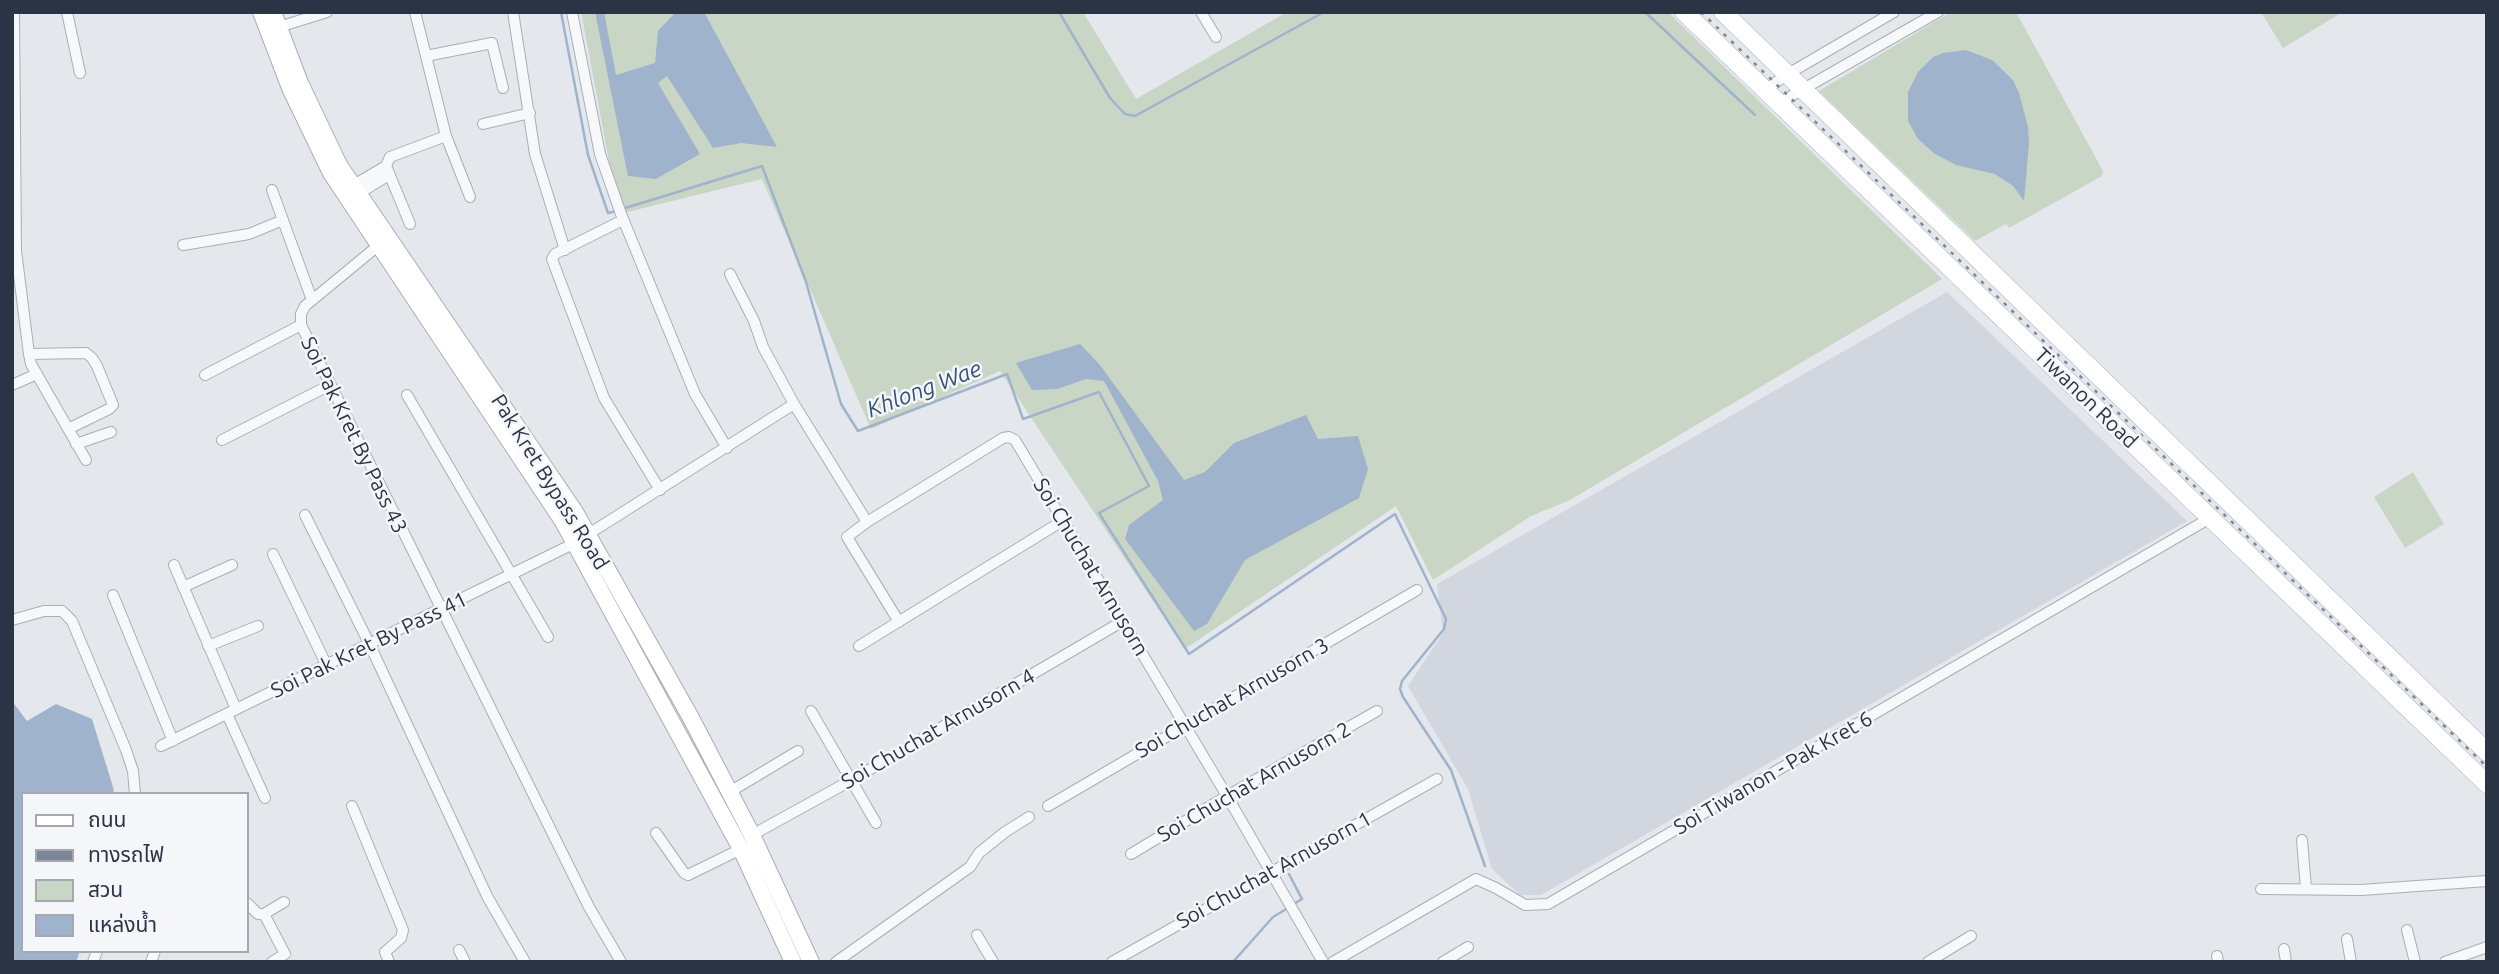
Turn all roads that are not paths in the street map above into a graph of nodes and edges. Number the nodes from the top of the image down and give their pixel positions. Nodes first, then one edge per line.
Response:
1 (14, 12) edge
2 (67, 12) edge
3 (261, 12) edge
4 (327, 12) edge
5 (415, 12) edge
6 (513, 12) edge
7 (572, 12) edge
8 (1201, 12) edge
9 (1685, 12) edge
10 (1723, 12) edge
11 (1938, 12) edge
12 (1891, 14) edge
13 (276, 20) edge
14 (1898, 35) junction
15 (1216, 37) dead end
16 (426, 56) junction
17 (80, 73) dead end
18 (1787, 74) junction
19 (503, 88) dead end
20 (1766, 89) junction
21 (1801, 89) junction
22 (1779, 103) junction
23 (530, 113) junction
24 (483, 124) dead end
25 (446, 136) junction
26 (387, 170) junction
27 (272, 190) dead end
28 (355, 190) junction
29 (470, 197) dead end
30 (621, 213) junction
31 (283, 220) junction
32 (410, 224) dead end
33 (183, 245) dead end
34 (379, 246) junction
35 (565, 250) junction
36 (730, 274) dead end
37 (312, 300) junction
38 (301, 326) junction
39 (29, 354) junction
40 (37, 374) junction
41 (205, 375) dead end
42 (12, 384) edge
43 (330, 385) junction
44 (407, 395) dead end
45 (794, 404) junction
46 (68, 429) junction
47 (111, 432) dead end
48 (222, 440) dead end
49 (76, 444) junction
50 (727, 448) junction
51 (86, 460) dead end
52 (660, 490) junction
53 (305, 515) dead end
54 (2210, 518) junction
55 (1064, 520) junction
56 (867, 522) junction
57 (581, 539) junction
58 (2267, 539) junction
59 (273, 554) dead end
60 (2250, 556) junction
61 (174, 565) dead end
62 (232, 565) dead end
63 (513, 574) junction
64 (183, 587) junction
65 (1417, 590) dead end
66 (113, 595) dead end
67 (440, 610) junction
68 (12, 620) edge
69 (1123, 621) junction
70 (899, 622) junction
71 (258, 626) dead end
72 (548, 637) dead end
73 (2373, 641) junction
74 (369, 643) junction
75 (208, 646) junction
76 (859, 646) dead end
77 (2353, 656) junction
78 (326, 664) junction
79 (811, 711) dead end
80 (1377, 711) dead end
81 (231, 712) junction
82 (1185, 725) junction
83 (173, 741) junction
84 (161, 747) dead end
85 (797, 751) dead end
86 (2487, 752) edge
87 (1437, 779) dead end
88 (850, 781) junction
89 (2487, 785) edge
90 (135, 792) edge
91 (729, 793) junction
92 (1227, 796) junction
93 (265, 797) dead end
94 (352, 806) dead end
95 (1048, 806) dead end
96 (1029, 817) dead end
97 (876, 823) dead end
98 (656, 833) dead end
99 (752, 835) junction
100 (2302, 839) dead end
101 (741, 849) junction
102 (1131, 854) dead end
103 (1271, 871) junction
104 (2487, 881) edge
105 (2261, 889) dead end
106 (2306, 889) junction
107 (284, 902) dead end
108 (248, 904) edge
109 (264, 914) junction
110 (2407, 930) dead end
111 (977, 935) dead end
112 (1971, 936) dead end
113 (2347, 939) dead end
114 (1468, 947) dead end
115 (2487, 947) edge
116 (2284, 949) dead end
117 (458, 950) dead end
118 (272, 962) edge
119 (389, 962) edge
120 (465, 962) edge
121 (525, 962) edge
122 (621, 962) edge
123 (793, 962) edge
124 (811, 962) edge
125 (836, 962) edge
126 (993, 962) edge
127 (1112, 962) edge
128 (1323, 962) edge
129 (1333, 962) edge
130 (1443, 962) edge
131 (1928, 962) edge
132 (2286, 962) edge
133 (2351, 962) edge
134 (2414, 962) edge
135 (2445, 962) edge

1 - 39 street
2 - 17 street
3 - 34 main road, Pak Kret Bypass Road
4 - 13 street
5 - 16 street
6 - 23 street
7 - 30 street
8 - 15 street
9 - 20 main road, Tiwanon Road
10 - 18 main road, Tiwanon Road
11 - 14 street
12 - 14 street
12 - 18 street
13 - 28 main road, Pak Kret Bypass Road
14 - 21 street
16 - 19 street
16 - 25 street
18 - 20 street
18 - 21 main road, Tiwanon Road
20 - 22 main road, Tiwanon Road
21 - 22 street
21 - 58 main road, Tiwanon Road
22 - 54 main road, Tiwanon Road
23 - 24 street
23 - 35 street
25 - 26 street
25 - 29 street
26 - 28 street
26 - 32 street
27 - 31 street
28 - 57 main road, Pak Kret Bypass Road
30 - 35 street
30 - 50 street
31 - 33 street
31 - 37 street
34 - 37 street, Soi Pak Kret By Pass 43
34 - 57 main road, Pak Kret Bypass Road
35 - 52 street
36 - 45 street
37 - 38 street, Soi Pak Kret By Pass 43
38 - 41 street
38 - 43 street, Soi Pak Kret By Pass 43
39 - 40 street
39 - 46 street
40 - 42 street
40 - 46 street
43 - 48 street
43 - 67 street, Soi Pak Kret By Pass 43
44 - 63 street
45 - 50 street, Soi Pak Kret By Pass 41
45 - 56 street
46 - 49 street
47 - 49 street
49 - 51 street
50 - 52 street, Soi Pak Kret By Pass 41
52 - 57 street, Soi Pak Kret By Pass 41
53 - 74 street
54 - 60 main road, Tiwanon Road
54 - 129 street, Soi Tiwanon - Pak Kret 6
55 - 56 street, Soi Chuchat Arnusorn
55 - 69 street, Soi Chuchat Arnusorn
55 - 70 street
56 - 70 street
57 - 63 street, Soi Pak Kret By Pass 41
57 - 91 main road, Pak Kret Bypass Road
57 - 101 main road, Pak Kret Bypass Road
58 - 60 main road
58 - 73 main road, Tiwanon Road
59 - 78 street
60 - 77 main road, Tiwanon Road
61 - 64 street
62 - 64 street
63 - 67 street, Soi Pak Kret By Pass 41
63 - 72 street
64 - 75 street
65 - 82 street, Soi Chuchat Arnusorn 3
66 - 83 street
67 - 74 street, Soi Pak Kret By Pass 41
67 - 122 street, Soi Pak Kret By Pass 43
68 - 90 street
69 - 82 street, Soi Chuchat Arnusorn
69 - 88 street, Soi Chuchat Arnusorn 4
70 - 76 street
71 - 75 street
73 - 77 main road
73 - 86 main road, Tiwanon Road
74 - 78 street, Soi Pak Kret By Pass 41
74 - 121 street
75 - 81 street
77 - 89 main road, Tiwanon Road
78 - 81 street, Soi Pak Kret By Pass 41
79 - 88 street
80 - 92 street, Soi Chuchat Arnusorn 2
81 - 83 street, Soi Pak Kret By Pass 41
81 - 93 street
82 - 92 street, Soi Chuchat Arnusorn
82 - 95 street, Soi Chuchat Arnusorn 3
83 - 84 street, Soi Pak Kret By Pass 41
85 - 91 street
87 - 103 street, Soi Chuchat Arnusorn 1
88 - 97 street
88 - 99 street, Soi Chuchat Arnusorn 4
91 - 99 main road, Pak Kret Bypass Road
92 - 102 street, Soi Chuchat Arnusorn 2
92 - 103 street, Soi Chuchat Arnusorn
94 - 119 street
96 - 125 street
98 - 101 street
99 - 124 main road, Pak Kret Bypass Road
100 - 106 street
101 - 123 main road, Pak Kret Bypass Road
103 - 127 street, Soi Chuchat Arnusorn 1
103 - 128 street, Soi Chuchat Arnusorn
104 - 106 street
105 - 106 street
107 - 109 street
108 - 109 street
109 - 118 street
110 - 134 street
111 - 126 street
112 - 131 street
113 - 133 street
114 - 130 street
115 - 135 street
116 - 132 street
117 - 120 street

